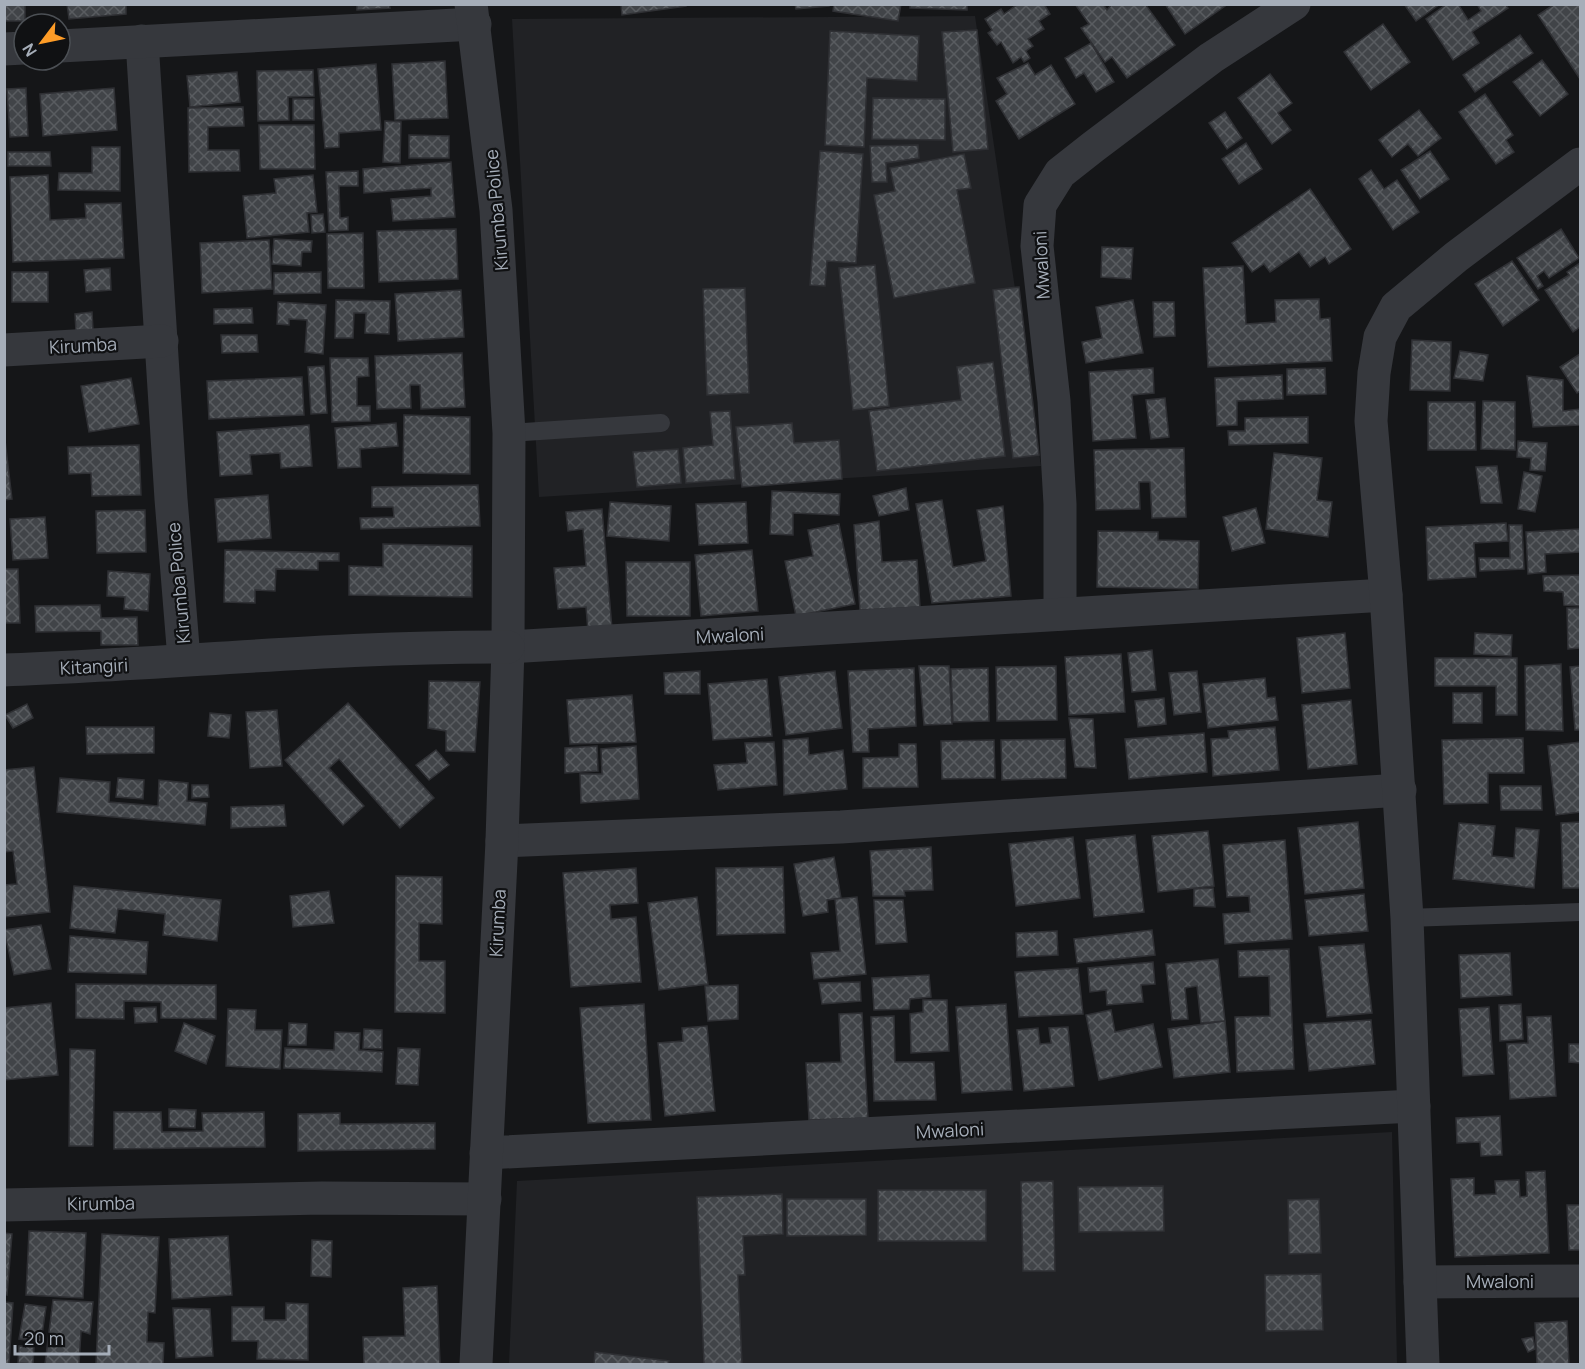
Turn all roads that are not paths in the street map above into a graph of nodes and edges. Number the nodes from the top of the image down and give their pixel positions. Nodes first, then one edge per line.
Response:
1 (1294, 4) edge
2 (473, 14) edge
3 (142, 41) junction
4 (72, 45) edge
5 (1581, 164) edge
6 (162, 340) junction
7 (4, 350) edge
8 (662, 423) dead end
9 (509, 433) junction
10 (1386, 595) junction
11 (1060, 614) junction
12 (508, 647) junction
13 (184, 659) junction
14 (4, 670) edge
15 (1400, 790) junction
16 (502, 841) junction
17 (1581, 912) edge
18 (1407, 918) junction
19 (1414, 1106) junction
20 (486, 1154) junction
21 (485, 1199) junction
22 (4, 1204) edge
23 (1581, 1281) edge
24 (1420, 1282) junction
25 (476, 1365) edge
26 (1423, 1365) edge

1 - 11 street, Mwaloni
2 - 3 street
2 - 9 street, Kirumba Police
3 - 4 street
3 - 6 street, Kirumba Police
5 - 10 street
6 - 7 street, Kirumba
6 - 13 street, Kirumba Police
8 - 9 lane
9 - 12 street, Kirumba Police
10 - 11 street, Mwaloni
10 - 15 street
11 - 12 street, Mwaloni
12 - 13 street, Kirumba Police
12 - 16 street, Kirumba
13 - 14 street, Kitangiri
15 - 16 street
15 - 18 street
16 - 20 street, Kirumba
17 - 18 lane
18 - 19 street
19 - 20 street, Mwaloni
19 - 24 street
20 - 21 street, Kirumba
21 - 22 street, Kirumba
21 - 25 street, Kirumba
23 - 24 street, Mwaloni
24 - 26 street

